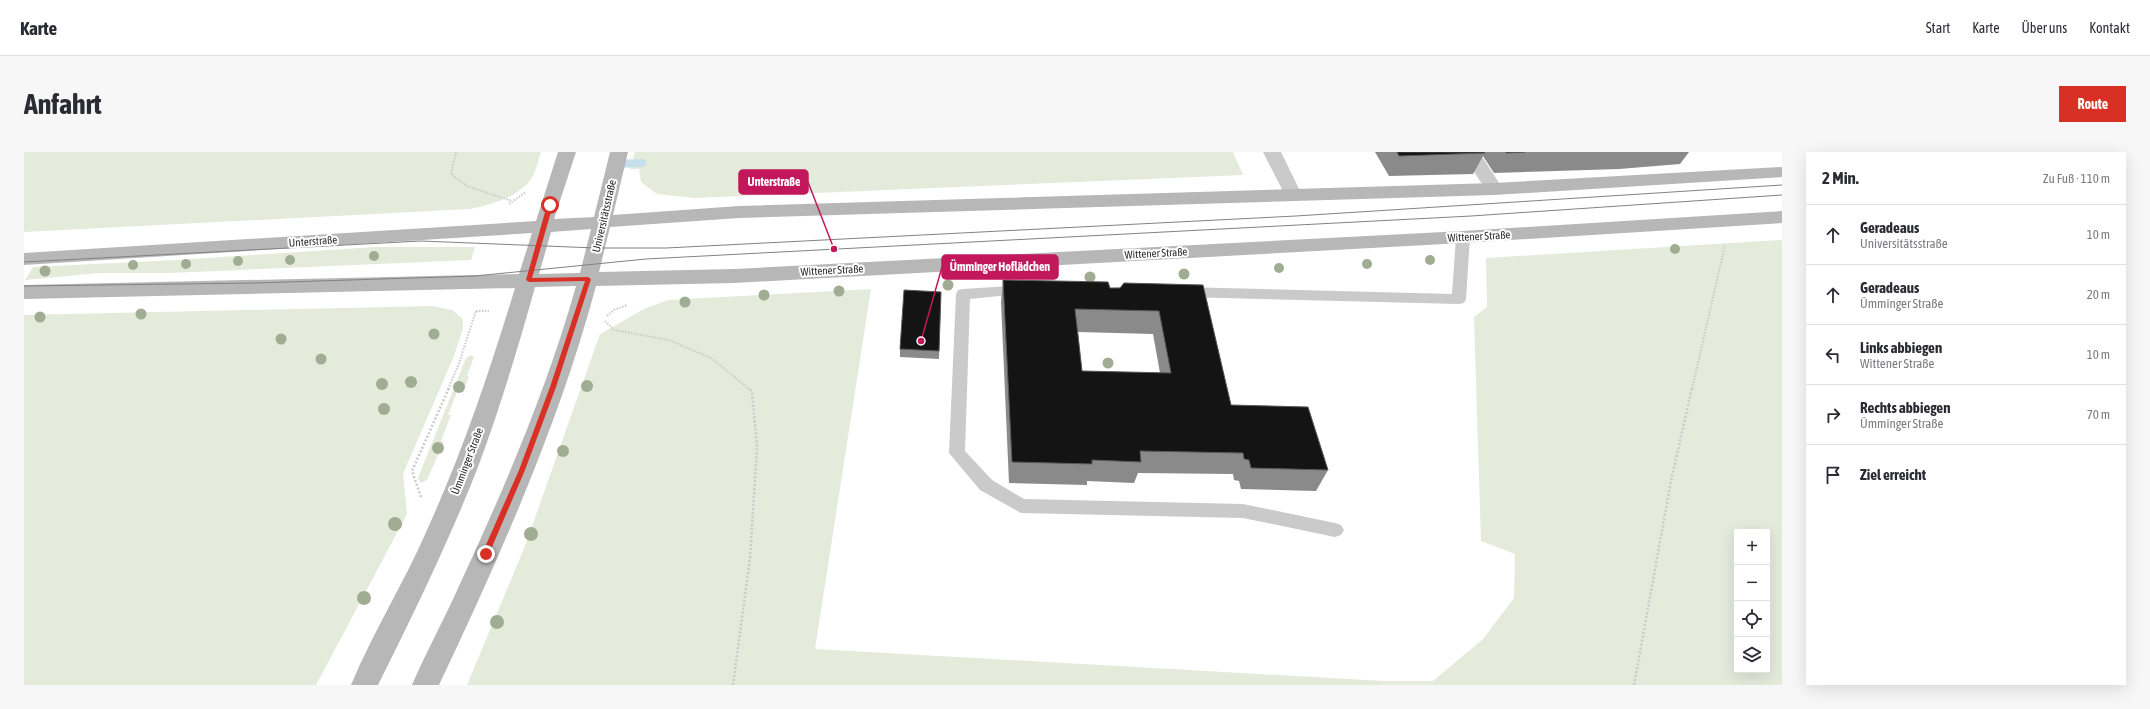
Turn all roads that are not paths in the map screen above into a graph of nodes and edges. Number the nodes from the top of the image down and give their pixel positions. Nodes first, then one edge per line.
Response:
1 (567, 152) edge
2 (619, 152) edge
3 (1272, 152) edge
4 (1470, 152) edge
5 (1782, 172) edge
6 (1494, 189) junction
7 (1293, 195) junction
8 (1782, 217) edge
9 (602, 221) junction
10 (544, 226) junction
11 (1463, 237) junction
12 (24, 259) edge
13 (588, 279) junction
14 (529, 280) junction
15 (1037, 289) edge
16 (1167, 291) edge
17 (24, 292) edge
18 (1335, 530) dead end
19 (364, 685) edge
20 (425, 685) edge

1 - 10 main road
2 - 9 main road, Universitätsstraße
3 - 7 street
4 - 6 street
5 - 6 main road
6 - 7 main road
7 - 9 main road
8 - 11 main road, Wittener Straße
9 - 10 main road, Unterstraße
9 - 13 main road, Universitätsstraße
10 - 12 main road, Unterstraße
10 - 14 main road, Ümminger Straße
11 - 13 main road, Wittener Straße
11 - 16 lane
13 - 14 main road, Wittener Straße
13 - 20 main road
14 - 17 main road
14 - 19 main road, Ümminger Straße
15 - 18 lane

